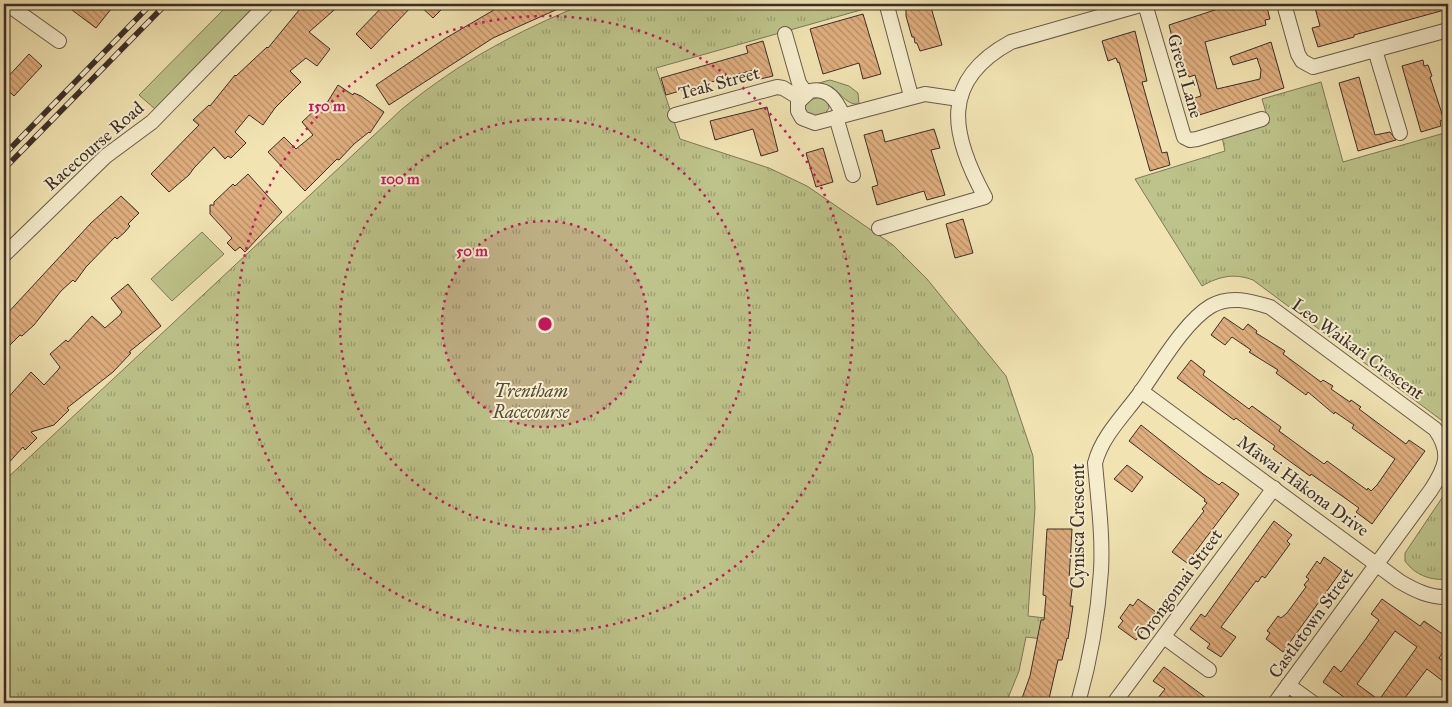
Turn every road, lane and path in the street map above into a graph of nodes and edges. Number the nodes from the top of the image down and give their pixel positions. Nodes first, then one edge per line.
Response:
1 (7, 4) edge
2 (267, 4) edge
3 (1145, 4) edge
4 (1284, 4) edge
5 (887, 6) dead end
6 (1448, 30) edge
7 (785, 34) dead end
8 (59, 41) dead end
9 (1375, 50) junction
10 (803, 96) junction
11 (911, 96) junction
12 (959, 100) junction
13 (675, 114) dead end
14 (840, 116) junction
15 (1262, 119) dead end
16 (1400, 133) dead end
17 (853, 175) dead end
18 (879, 228) dead end
19 (4, 255) edge
20 (1141, 391) junction
21 (1274, 488) junction
22 (1378, 564) junction
23 (1448, 596) edge
24 (1164, 637) junction
25 (1209, 670) dead end
26 (1288, 685) junction
27 (1078, 703) edge
28 (1114, 703) edge
29 (1275, 703) edge
30 (1313, 703) edge

1 - 8 street
2 - 19 street, Racecourse Road
3 - 12 street
3 - 15 street, Green Lane
4 - 9 street
5 - 11 street
6 - 9 street
7 - 10 street
9 - 16 street
10 - 13 street, Teak Street
10 - 14 street, Teak Street
10 - 14 street
11 - 12 street
11 - 14 street
12 - 18 street
14 - 17 street, Teak Street
20 - 21 street, Māwai Hākona Drive
20 - 22 street, Leo Waikari Crescent
20 - 27 street, Cynisca Crescent
21 - 22 street, Māwai Hākona Drive
21 - 24 street, Ōrongomai Street
22 - 23 street, Māwai Hākona Drive
22 - 26 street, Castletown Street
24 - 25 street
24 - 28 street, Ōrongomai Street
26 - 29 street, Castletown Street
26 - 30 street

